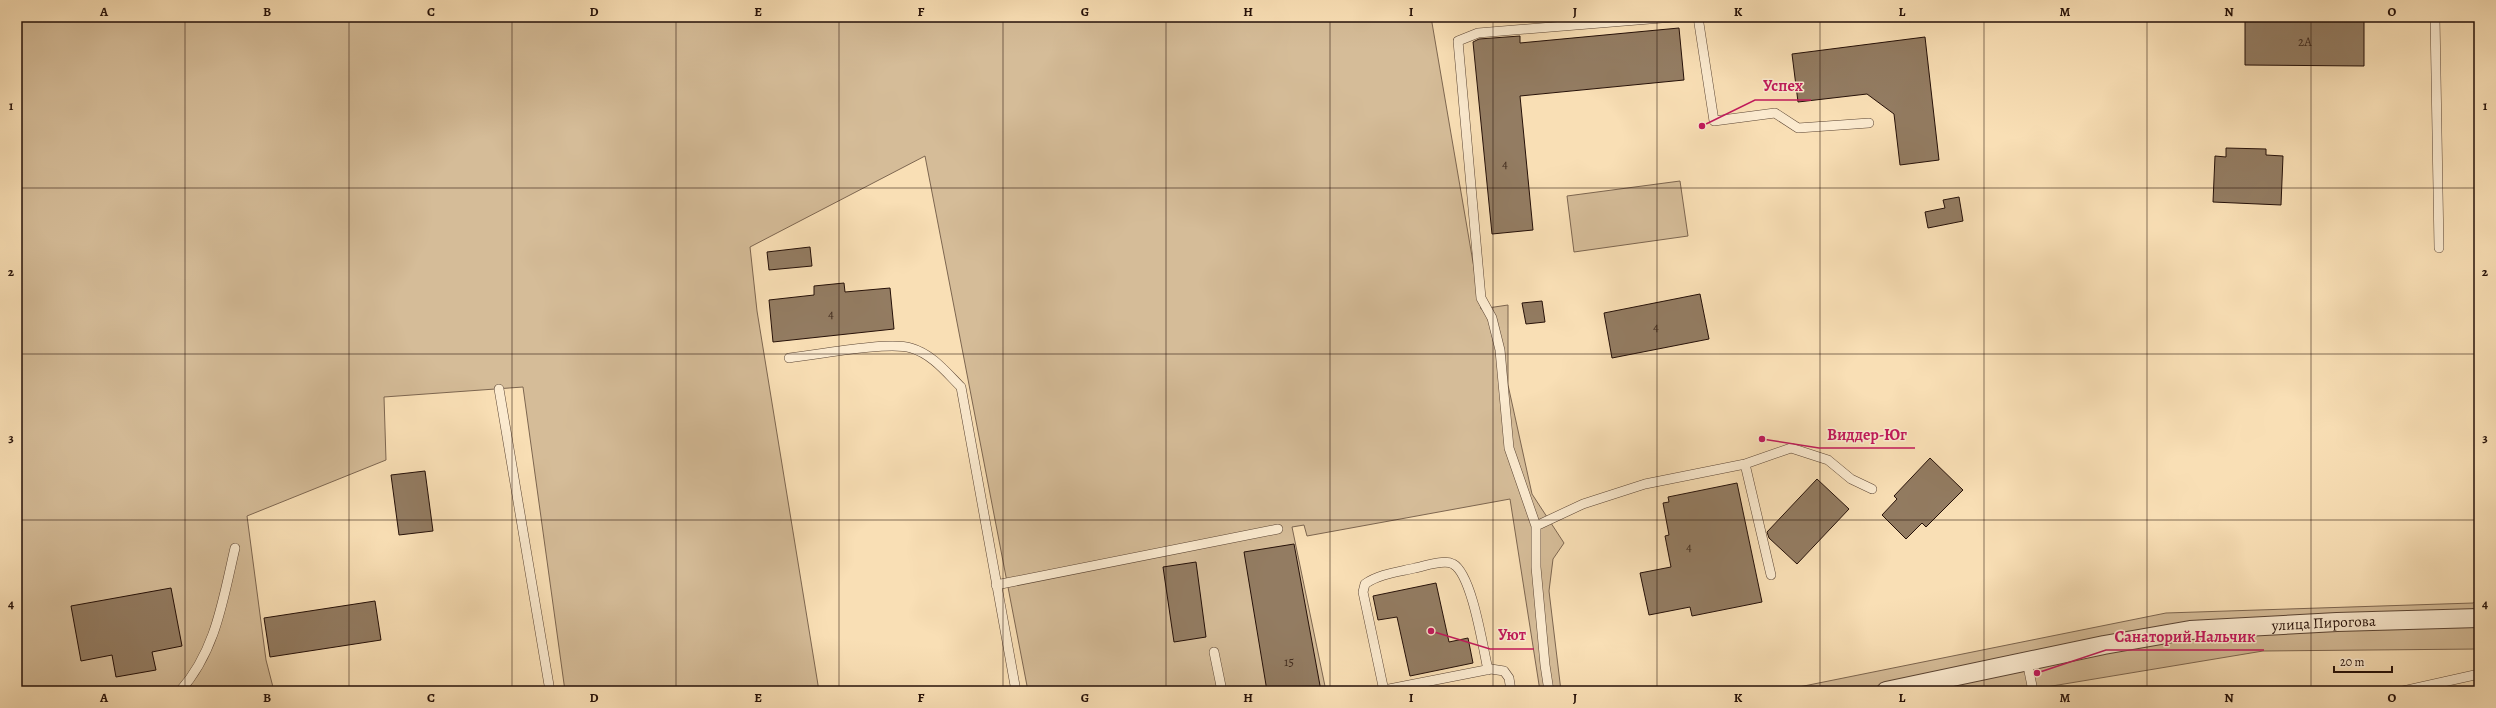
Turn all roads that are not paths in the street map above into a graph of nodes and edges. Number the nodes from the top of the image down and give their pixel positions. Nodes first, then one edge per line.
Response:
1 (1674, 17) edge
2 (1698, 17) edge
3 (2435, 17) edge
4 (1870, 123) dead end
5 (2439, 248) dead end
6 (789, 358) dead end
7 (499, 389) dead end
8 (1745, 464) junction
9 (1872, 489) dead end
10 (1536, 526) junction
11 (1278, 529) dead end
12 (235, 548) dead end
13 (1771, 575) dead end
14 (996, 585) junction
15 (2479, 618) edge
16 (1214, 652) dead end
17 (2027, 661) junction
18 (1488, 670) junction
19 (2479, 674) edge
20 (180, 691) edge
21 (550, 691) edge
22 (1016, 691) edge
23 (1222, 691) edge
24 (1384, 691) edge
25 (1511, 691) edge
26 (1549, 691) edge
27 (1886, 691) edge
28 (2033, 691) edge
29 (2403, 691) edge

1 - 10 lane
2 - 4 lane
3 - 5 lane
6 - 14 lane
7 - 21 lane
8 - 9 lane
8 - 10 lane
8 - 13 lane
10 - 26 lane
11 - 14 lane
12 - 20 lane
14 - 22 lane
15 - 17 street, улица Пирогова
16 - 23 lane
17 - 27 street, улица Пирогова
17 - 28 lane
18 - 24 lane
18 - 24 lane
18 - 25 lane
19 - 29 lane

